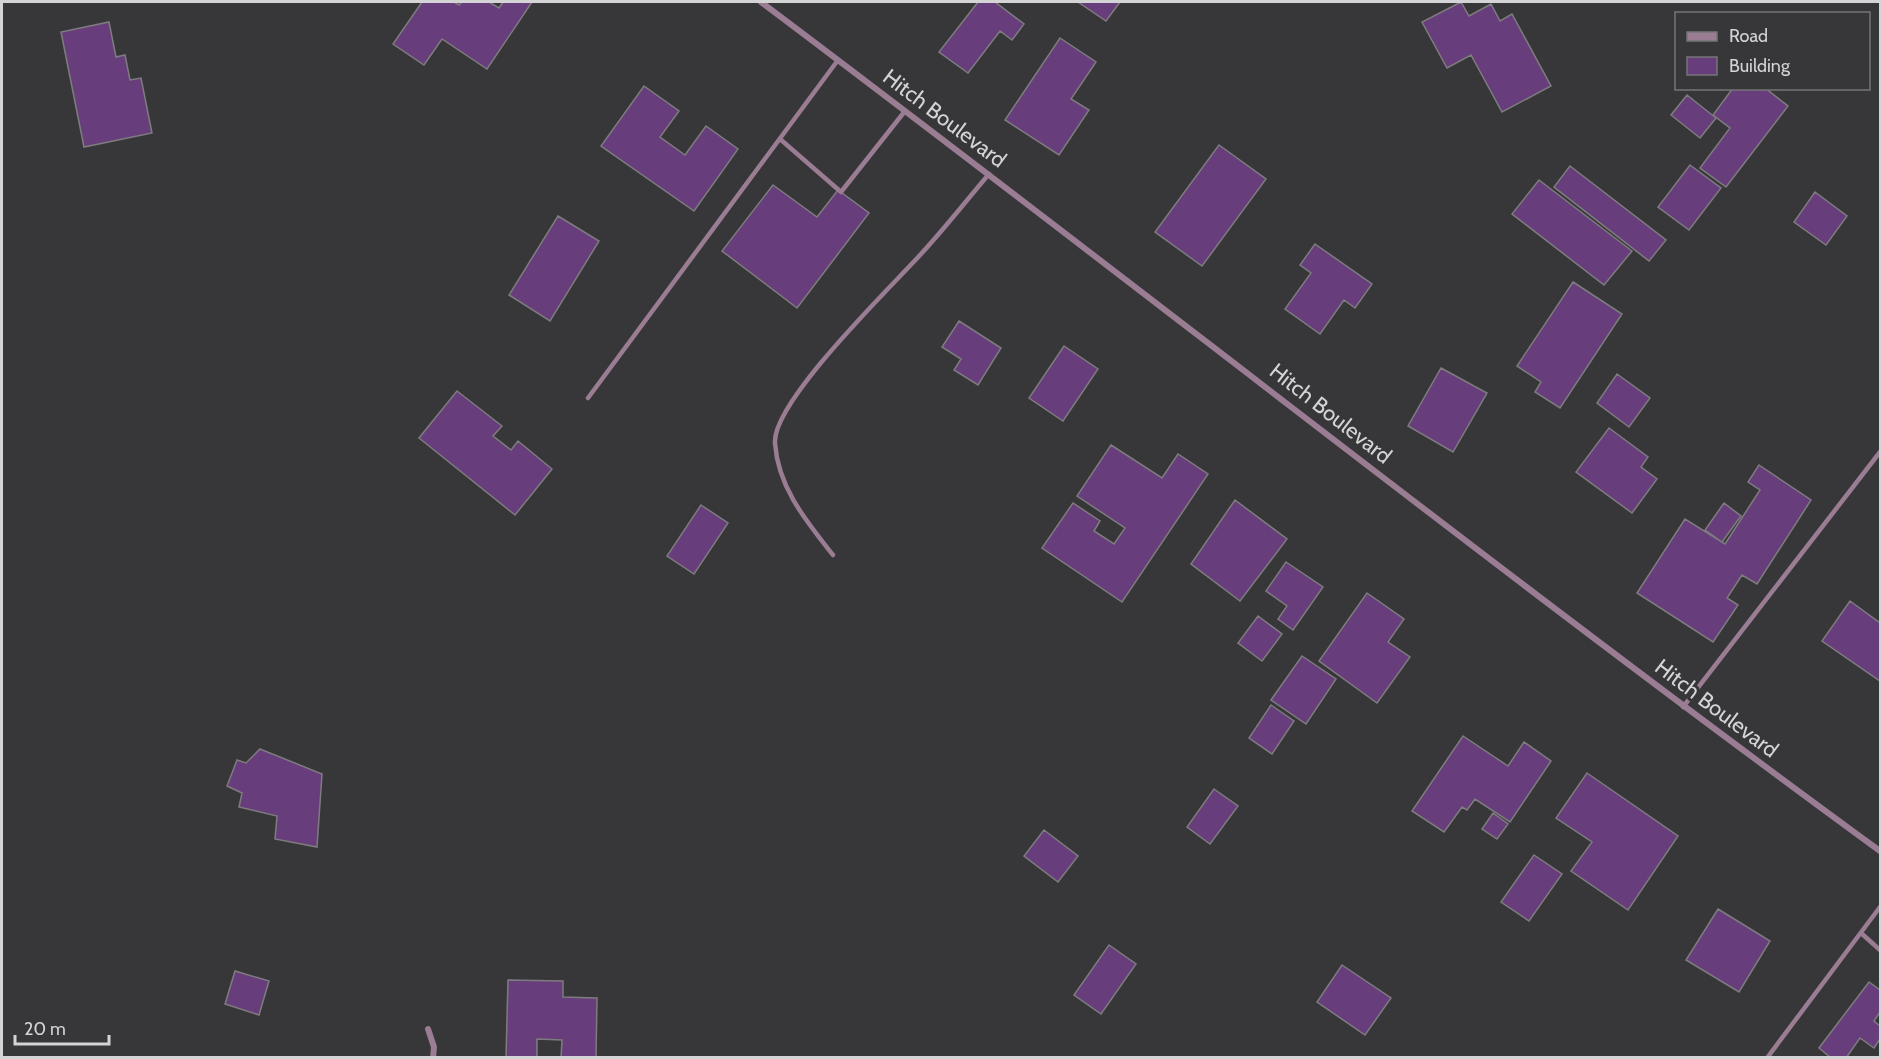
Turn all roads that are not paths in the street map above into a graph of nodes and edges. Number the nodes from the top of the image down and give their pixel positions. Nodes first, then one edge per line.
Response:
1 (761, 2) edge
2 (838, 60) junction
3 (905, 111) junction
4 (780, 139) junction
5 (989, 174) junction
6 (588, 398) dead end
7 (1881, 452) edge
8 (833, 555) dead end
9 (1683, 707) junction
10 (1881, 851) edge
11 (1881, 907) edge
12 (1861, 933) junction
13 (1881, 950) edge
14 (428, 1029) dead end
15 (433, 1058) edge
16 (1767, 1058) edge

1 - 2 street, Hitch Boulevard
2 - 3 street, Hitch Boulevard
2 - 4 lane
3 - 4 lane
3 - 5 street, Hitch Boulevard
4 - 6 lane
5 - 8 lane
5 - 9 street, Hitch Boulevard
7 - 9 lane
9 - 10 street, Hitch Boulevard
11 - 12 lane
12 - 13 lane
12 - 16 lane
14 - 15 street

